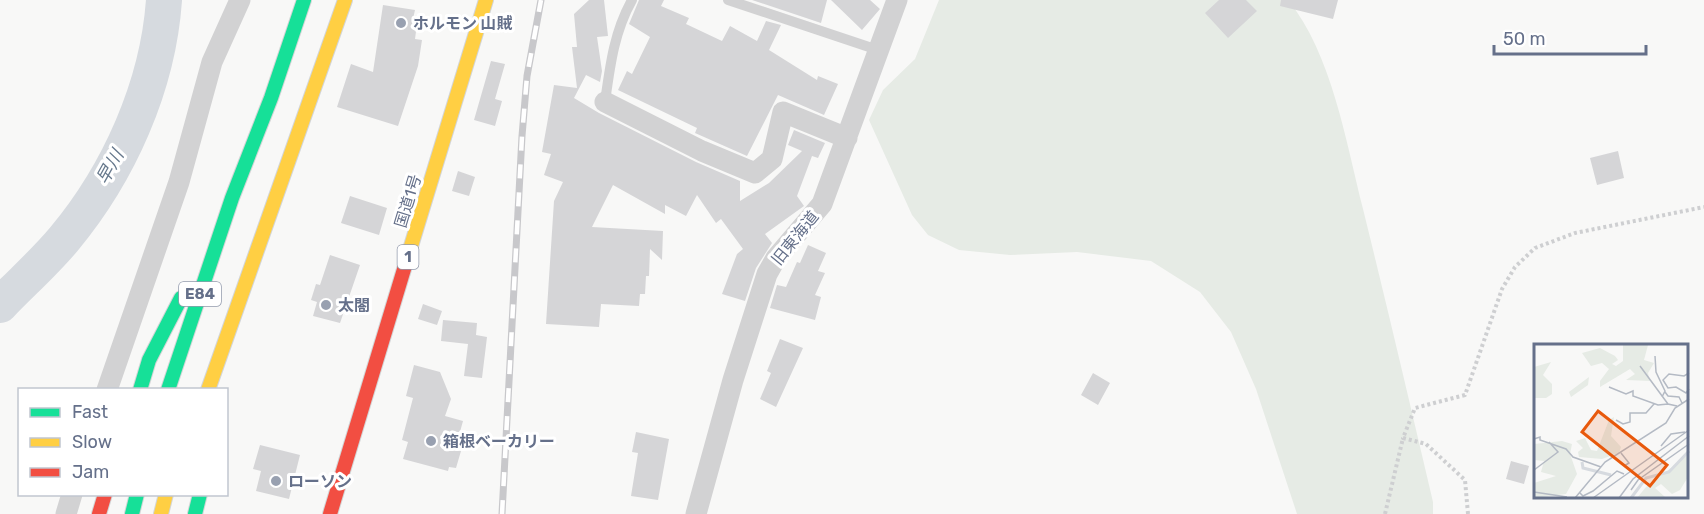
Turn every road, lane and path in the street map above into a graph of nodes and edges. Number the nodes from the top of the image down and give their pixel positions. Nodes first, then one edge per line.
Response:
1 (240, 0) edge
2 (303, 0) edge
3 (345, 0) edge
4 (486, 0) edge
5 (633, 0) edge
6 (728, 0) edge
7 (897, 0) edge
8 (316, 38) dead end
9 (878, 50) junction
10 (305, 69) dead end
11 (605, 102) joint
12 (847, 138) junction
13 (232, 198) junction
14 (1704, 207) edge
15 (262, 237) junction
16 (204, 357) dead end
17 (231, 368) dead end
18 (108, 388) edge
19 (141, 388) edge
20 (169, 388) edge
21 (196, 388) edge
22 (209, 388) edge
23 (1403, 438) junction
24 (72, 496) edge
25 (105, 496) edge
26 (137, 496) edge
27 (166, 496) edge
28 (200, 496) edge
29 (66, 514) edge
30 (99, 514) edge
31 (132, 514) edge
32 (161, 514) edge
33 (195, 514) edge
34 (330, 514) edge
35 (696, 514) edge
36 (1385, 514) edge
37 (1468, 514) edge

1 - 18 street
2 - 13 highway
3 - 15 highway
4 - 34 highway, 国道1号 / 1
5 - 11 lane
6 - 9 lane
7 - 9 street, 旧東海道
8 - 10 highway
9 - 12 street, 旧東海道
11 - 12 street
12 - 35 street, 旧東海道
13 - 19 highway
13 - 20 highway, E84
14 - 23 path
15 - 17 highway
15 - 22 highway, E84
16 - 21 highway
23 - 36 path
23 - 37 path
24 - 29 street
25 - 30 highway
26 - 31 highway
27 - 32 highway
28 - 33 highway

